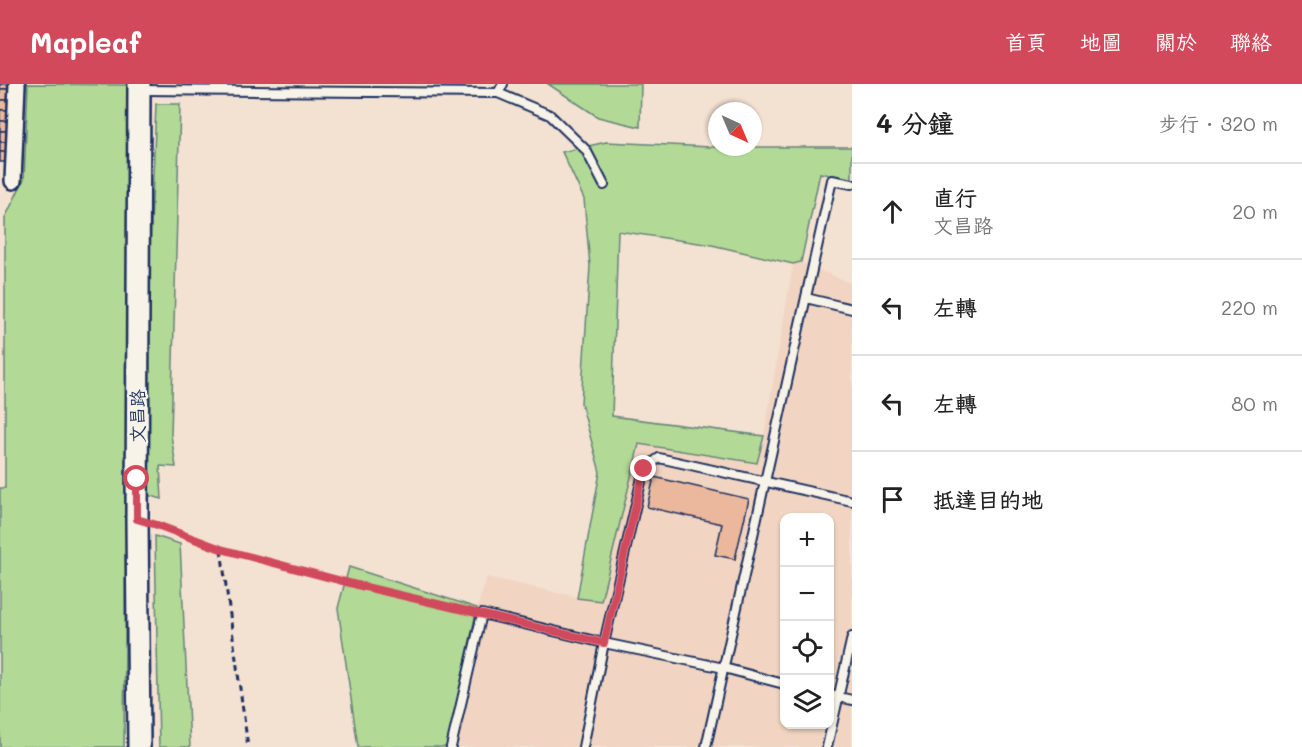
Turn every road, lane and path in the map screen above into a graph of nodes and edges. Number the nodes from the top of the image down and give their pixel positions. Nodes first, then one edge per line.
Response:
1 (17, 84) edge
2 (503, 84) edge
3 (139, 87) edge
4 (498, 93) junction
5 (13, 181) dead end
6 (852, 184) edge
7 (604, 185) dead end
8 (806, 298) junction
9 (852, 309) edge
10 (764, 482) junction
11 (852, 501) edge
12 (137, 519) junction
13 (221, 549) junction
14 (482, 614) junction
15 (852, 637) edge
16 (604, 643) junction
17 (724, 668) junction
18 (780, 683) edge
19 (834, 696) edge
20 (852, 700) edge
21 (829, 729) edge
22 (139, 747) edge
23 (248, 747) edge
24 (451, 747) edge
25 (583, 747) edge
26 (706, 747) edge
27 (827, 747) edge

1 - 5 street
2 - 4 lane
3 - 4 lane
3 - 12 main road, 文昌路
4 - 7 lane
6 - 8 lane
8 - 9 lane
8 - 10 lane
10 - 11 lane
10 - 16 lane
10 - 17 lane
12 - 13 path
12 - 22 main road, 文昌路
13 - 14 path
13 - 23 path
14 - 16 lane
14 - 24 lane
15 - 19 lane
16 - 17 lane
16 - 25 lane
17 - 18 lane
17 - 26 lane
19 - 20 lane
21 - 27 lane

